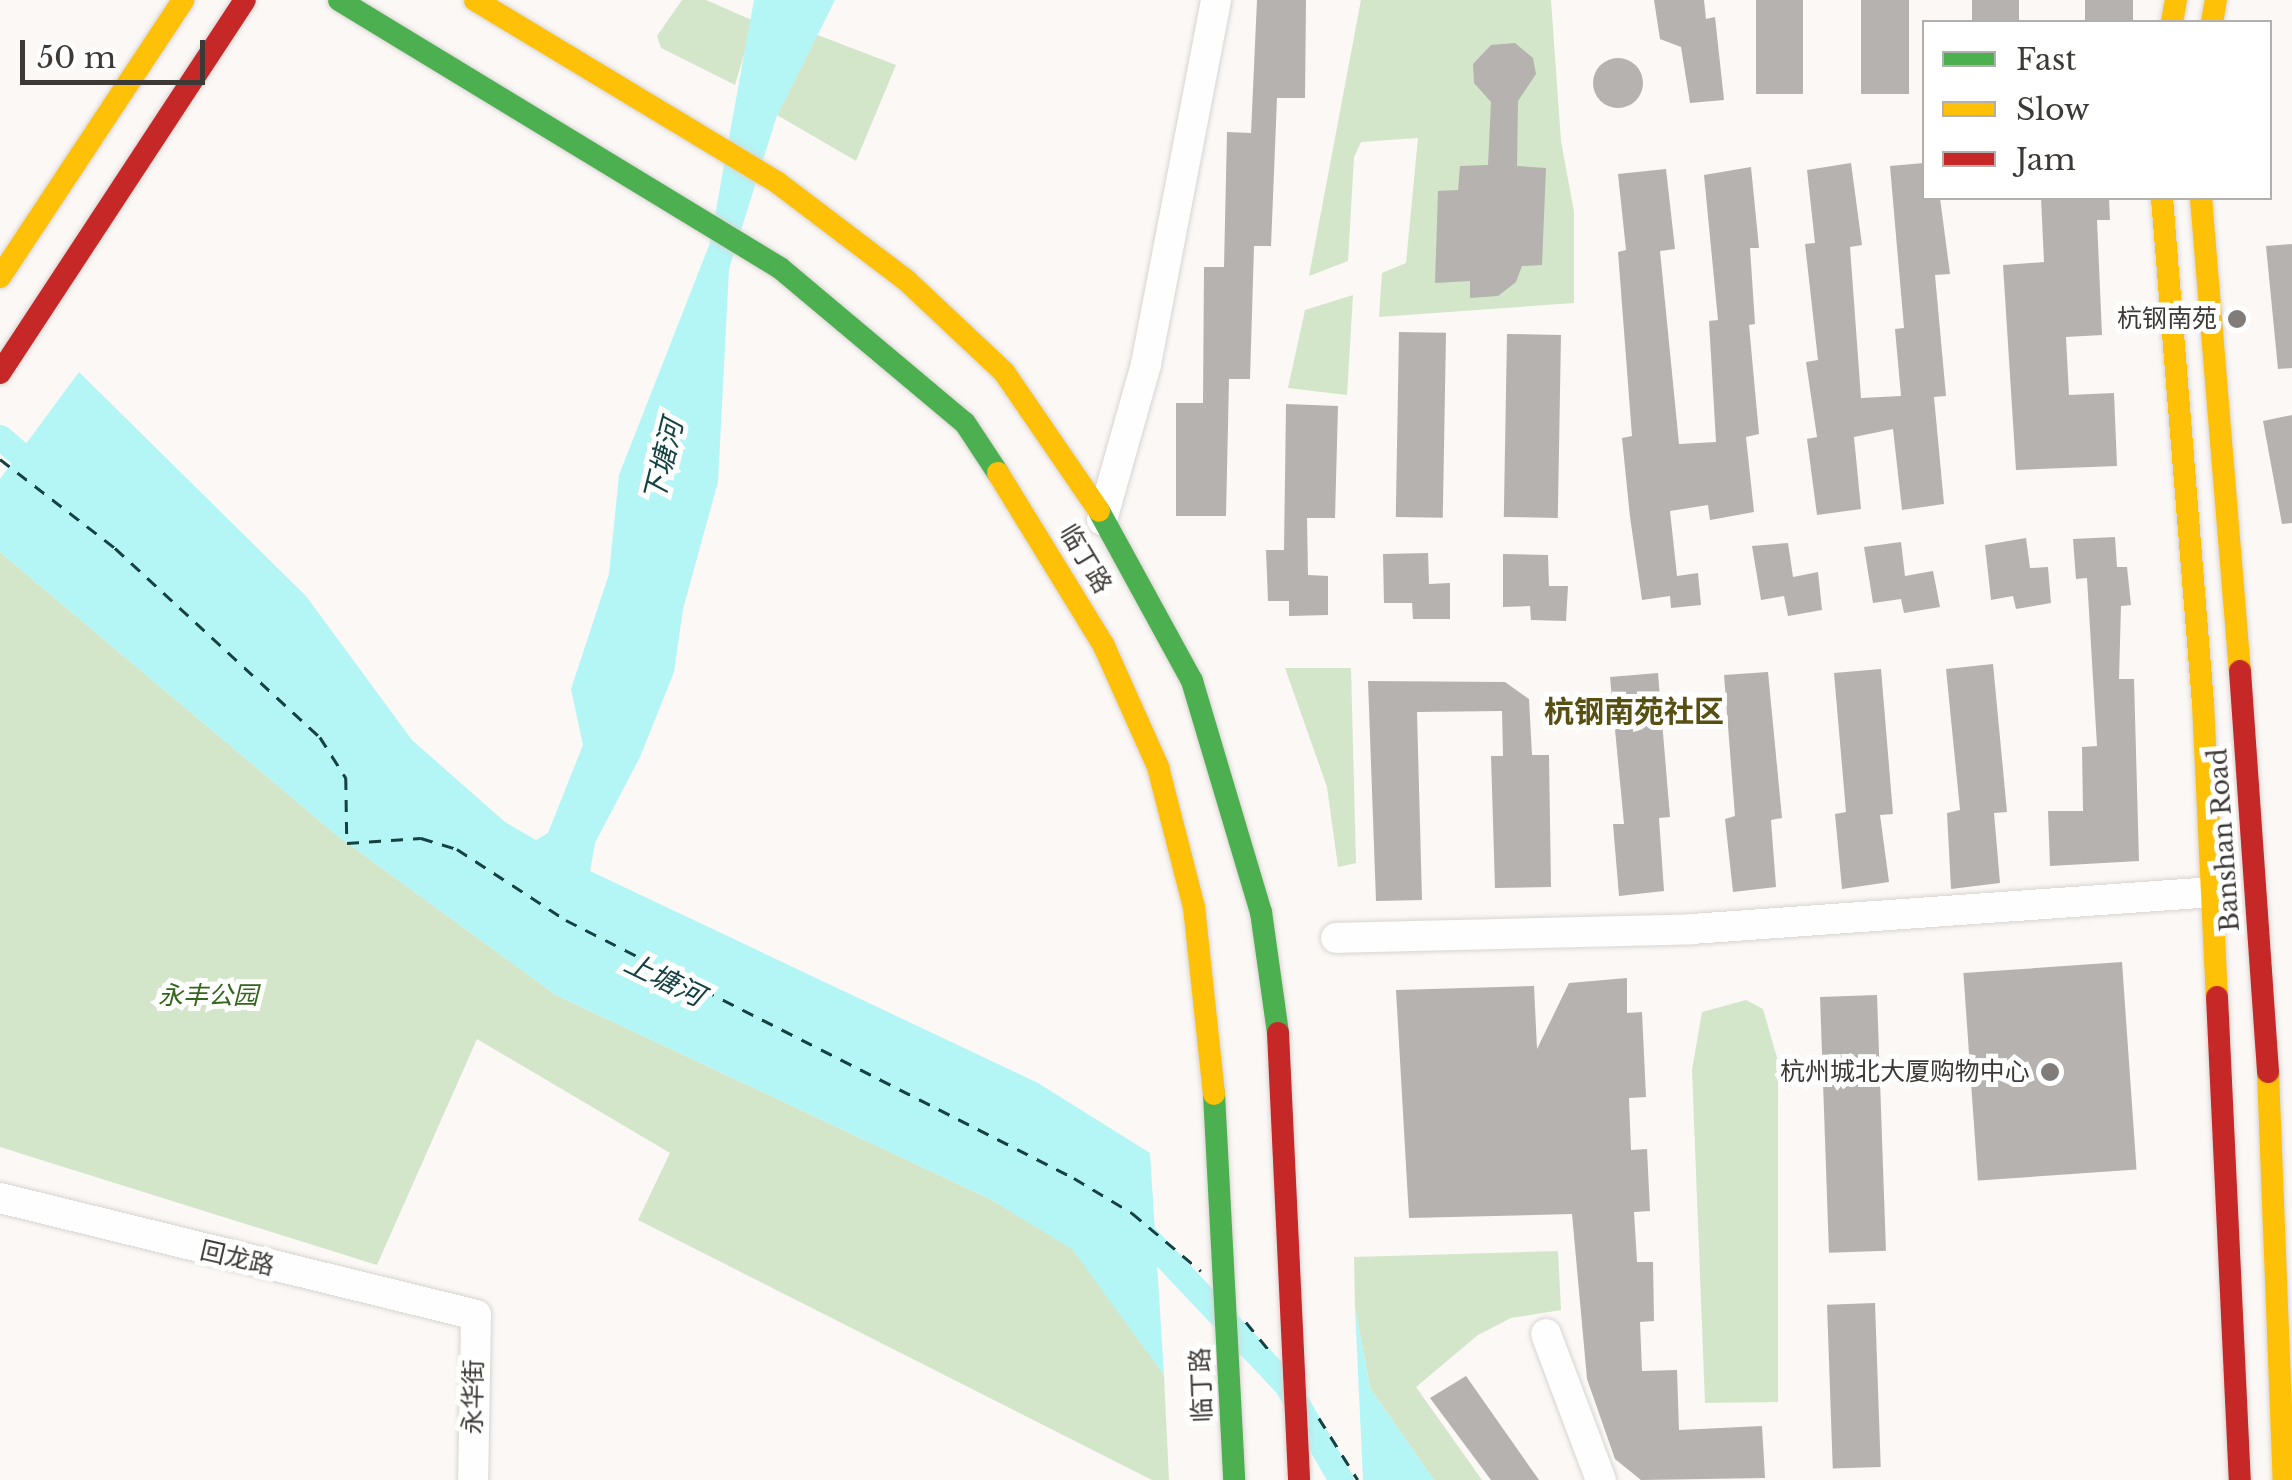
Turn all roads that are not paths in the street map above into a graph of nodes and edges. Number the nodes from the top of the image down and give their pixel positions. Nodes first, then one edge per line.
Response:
1 (184, 0) edge
2 (245, 0) edge
3 (339, 0) edge
4 (474, 0) edge
5 (1216, 0) edge
6 (2162, 200) edge
7 (2201, 200) edge
8 (0, 277) edge
9 (0, 372) edge
10 (1102, 520) junction
11 (2213, 892) junction
12 (1336, 938) dead end
13 (0, 1198) edge
14 (476, 1315) joint
15 (1546, 1334) dead end
16 (473, 1480) edge
17 (1234, 1480) edge
18 (1299, 1480) edge
19 (1600, 1480) edge
20 (2240, 1480) edge
21 (2284, 1480) edge

1 - 8 main road
2 - 9 main road
3 - 17 main road, 临丁路
4 - 10 main road, 临丁路
5 - 10 street
6 - 11 main road, Banshan Road
7 - 21 main road, Banshan Road
10 - 18 main road, 临丁路
11 - 12 street
11 - 20 main road, Banshan Road
13 - 14 street, 回龙路
14 - 16 street, 永华街
15 - 19 street

